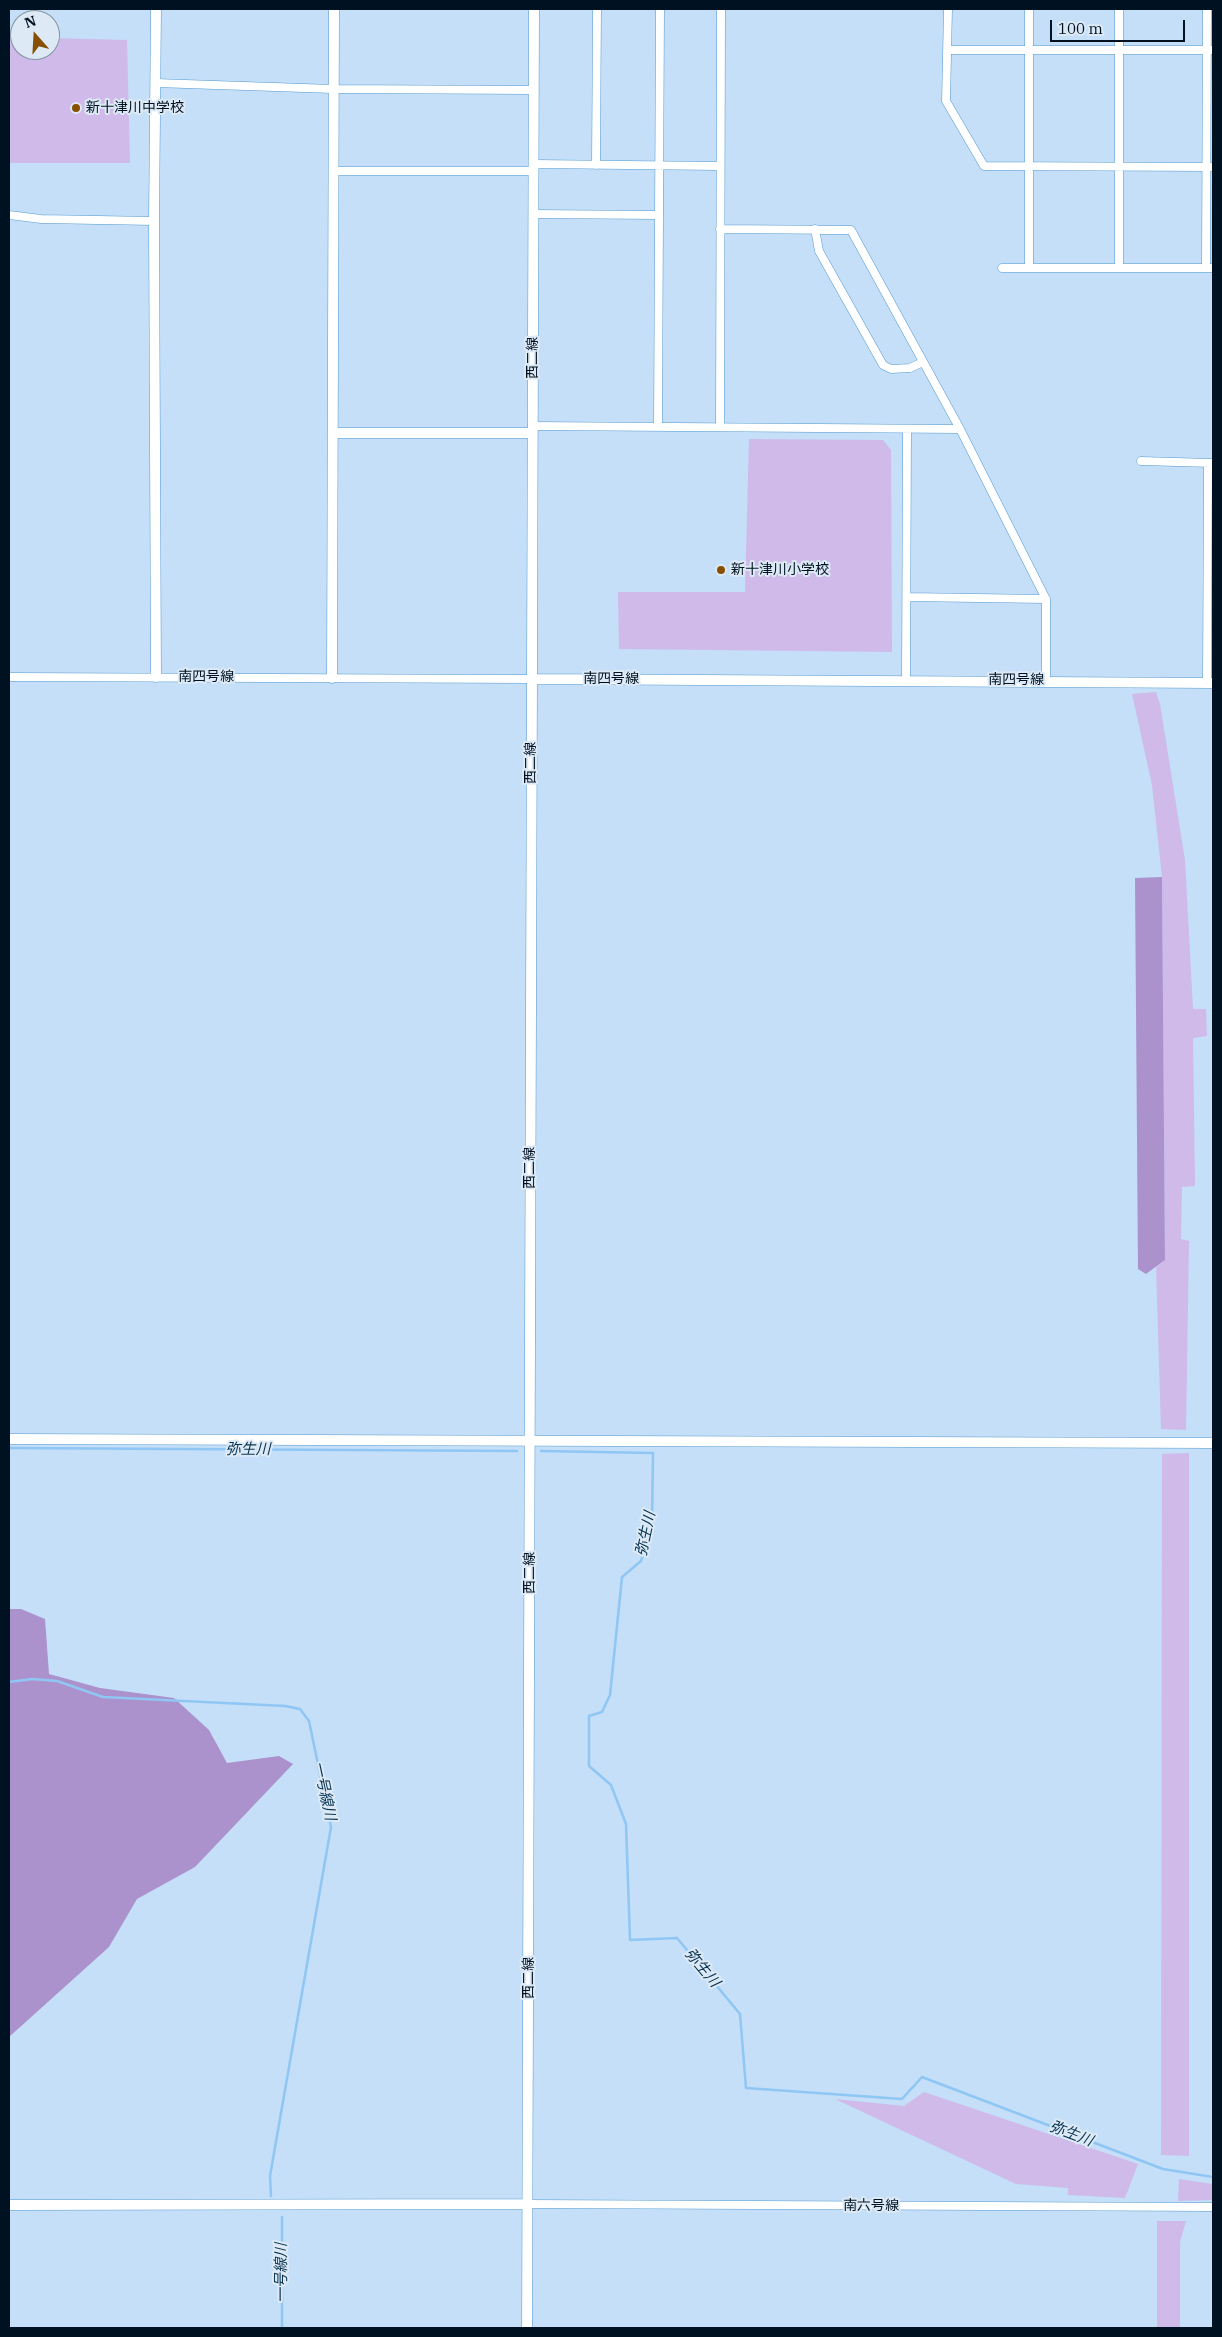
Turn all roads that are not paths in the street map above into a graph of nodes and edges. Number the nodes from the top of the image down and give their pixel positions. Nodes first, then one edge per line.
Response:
1 (156, 9) edge
2 (334, 9) edge
3 (534, 9) edge
4 (597, 9) edge
5 (660, 9) edge
6 (721, 9) edge
7 (948, 9) edge
8 (1030, 9) edge
9 (1119, 9) edge
10 (1207, 9) edge
11 (1119, 49) junction
12 (948, 50) junction
13 (1029, 50) junction
14 (1210, 50) edge
15 (156, 83) junction
16 (333, 89) junction
17 (533, 90) junction
18 (596, 165) junction
19 (658, 166) junction
20 (719, 166) junction
21 (1029, 166) junction
22 (534, 167) junction
23 (1120, 167) junction
24 (1210, 167) edge
25 (334, 171) junction
26 (533, 214) junction
27 (658, 214) junction
28 (9, 215) edge
29 (154, 221) junction
30 (720, 229) junction
31 (815, 230) junction
32 (1029, 267) junction
33 (1002, 268) dead end
34 (1119, 268) junction
35 (1210, 268) edge
36 (923, 362) junction
37 (658, 425) junction
38 (720, 427) junction
39 (907, 429) junction
40 (960, 429) junction
41 (532, 430) junction
42 (333, 433) junction
43 (1141, 461) dead end
44 (1211, 463) edge
45 (907, 597) junction
46 (1046, 599) junction
47 (9, 677) edge
48 (156, 677) junction
49 (332, 678) junction
50 (531, 679) junction
51 (906, 679) junction
52 (1046, 680) junction
53 (1210, 683) edge
54 (9, 1439) edge
55 (530, 1442) junction
56 (1213, 1443) edge
57 (528, 2204) junction
58 (9, 2205) edge
59 (1213, 2208) edge
60 (527, 2328) edge

1 - 15 street
2 - 16 street
3 - 17 street, 西二線
4 - 18 street
5 - 19 street
6 - 20 street
7 - 12 street
8 - 13 street
9 - 11 street
10 - 14 street
11 - 13 street
11 - 14 street
11 - 23 street
12 - 13 street
12 - 21 street
13 - 21 street
14 - 24 street
15 - 16 street
15 - 29 street
16 - 17 street
16 - 25 street
17 - 22 street, 西二線
18 - 19 street
18 - 22 street
19 - 20 street
19 - 27 street
20 - 30 street
21 - 23 street
21 - 32 street
22 - 25 street
22 - 26 street, 西二線
23 - 24 street
23 - 34 street
24 - 35 street
25 - 42 street
26 - 27 street
26 - 41 street, 西二線
27 - 37 street
28 - 29 street
29 - 48 street
30 - 31 street
30 - 38 street
31 - 36 street
31 - 36 street
32 - 33 street
32 - 34 street
34 - 35 street
36 - 40 street
37 - 38 street
37 - 41 street
38 - 39 street
39 - 40 street
39 - 45 street
40 - 46 street
41 - 42 street
41 - 50 street, 西二線
42 - 49 street
43 - 44 street
44 - 53 street
45 - 46 street
45 - 51 street
46 - 52 street
47 - 48 street, 南四号線
48 - 49 street, 南四号線
49 - 50 street, 南四号線
50 - 51 street, 南四号線
50 - 55 street, 西二線
51 - 52 street, 南四号線
52 - 53 street, 南四号線
54 - 55 street
55 - 56 street
55 - 57 street, 西二線
57 - 58 street
57 - 59 street, 南六号線
57 - 60 street, 西二線

